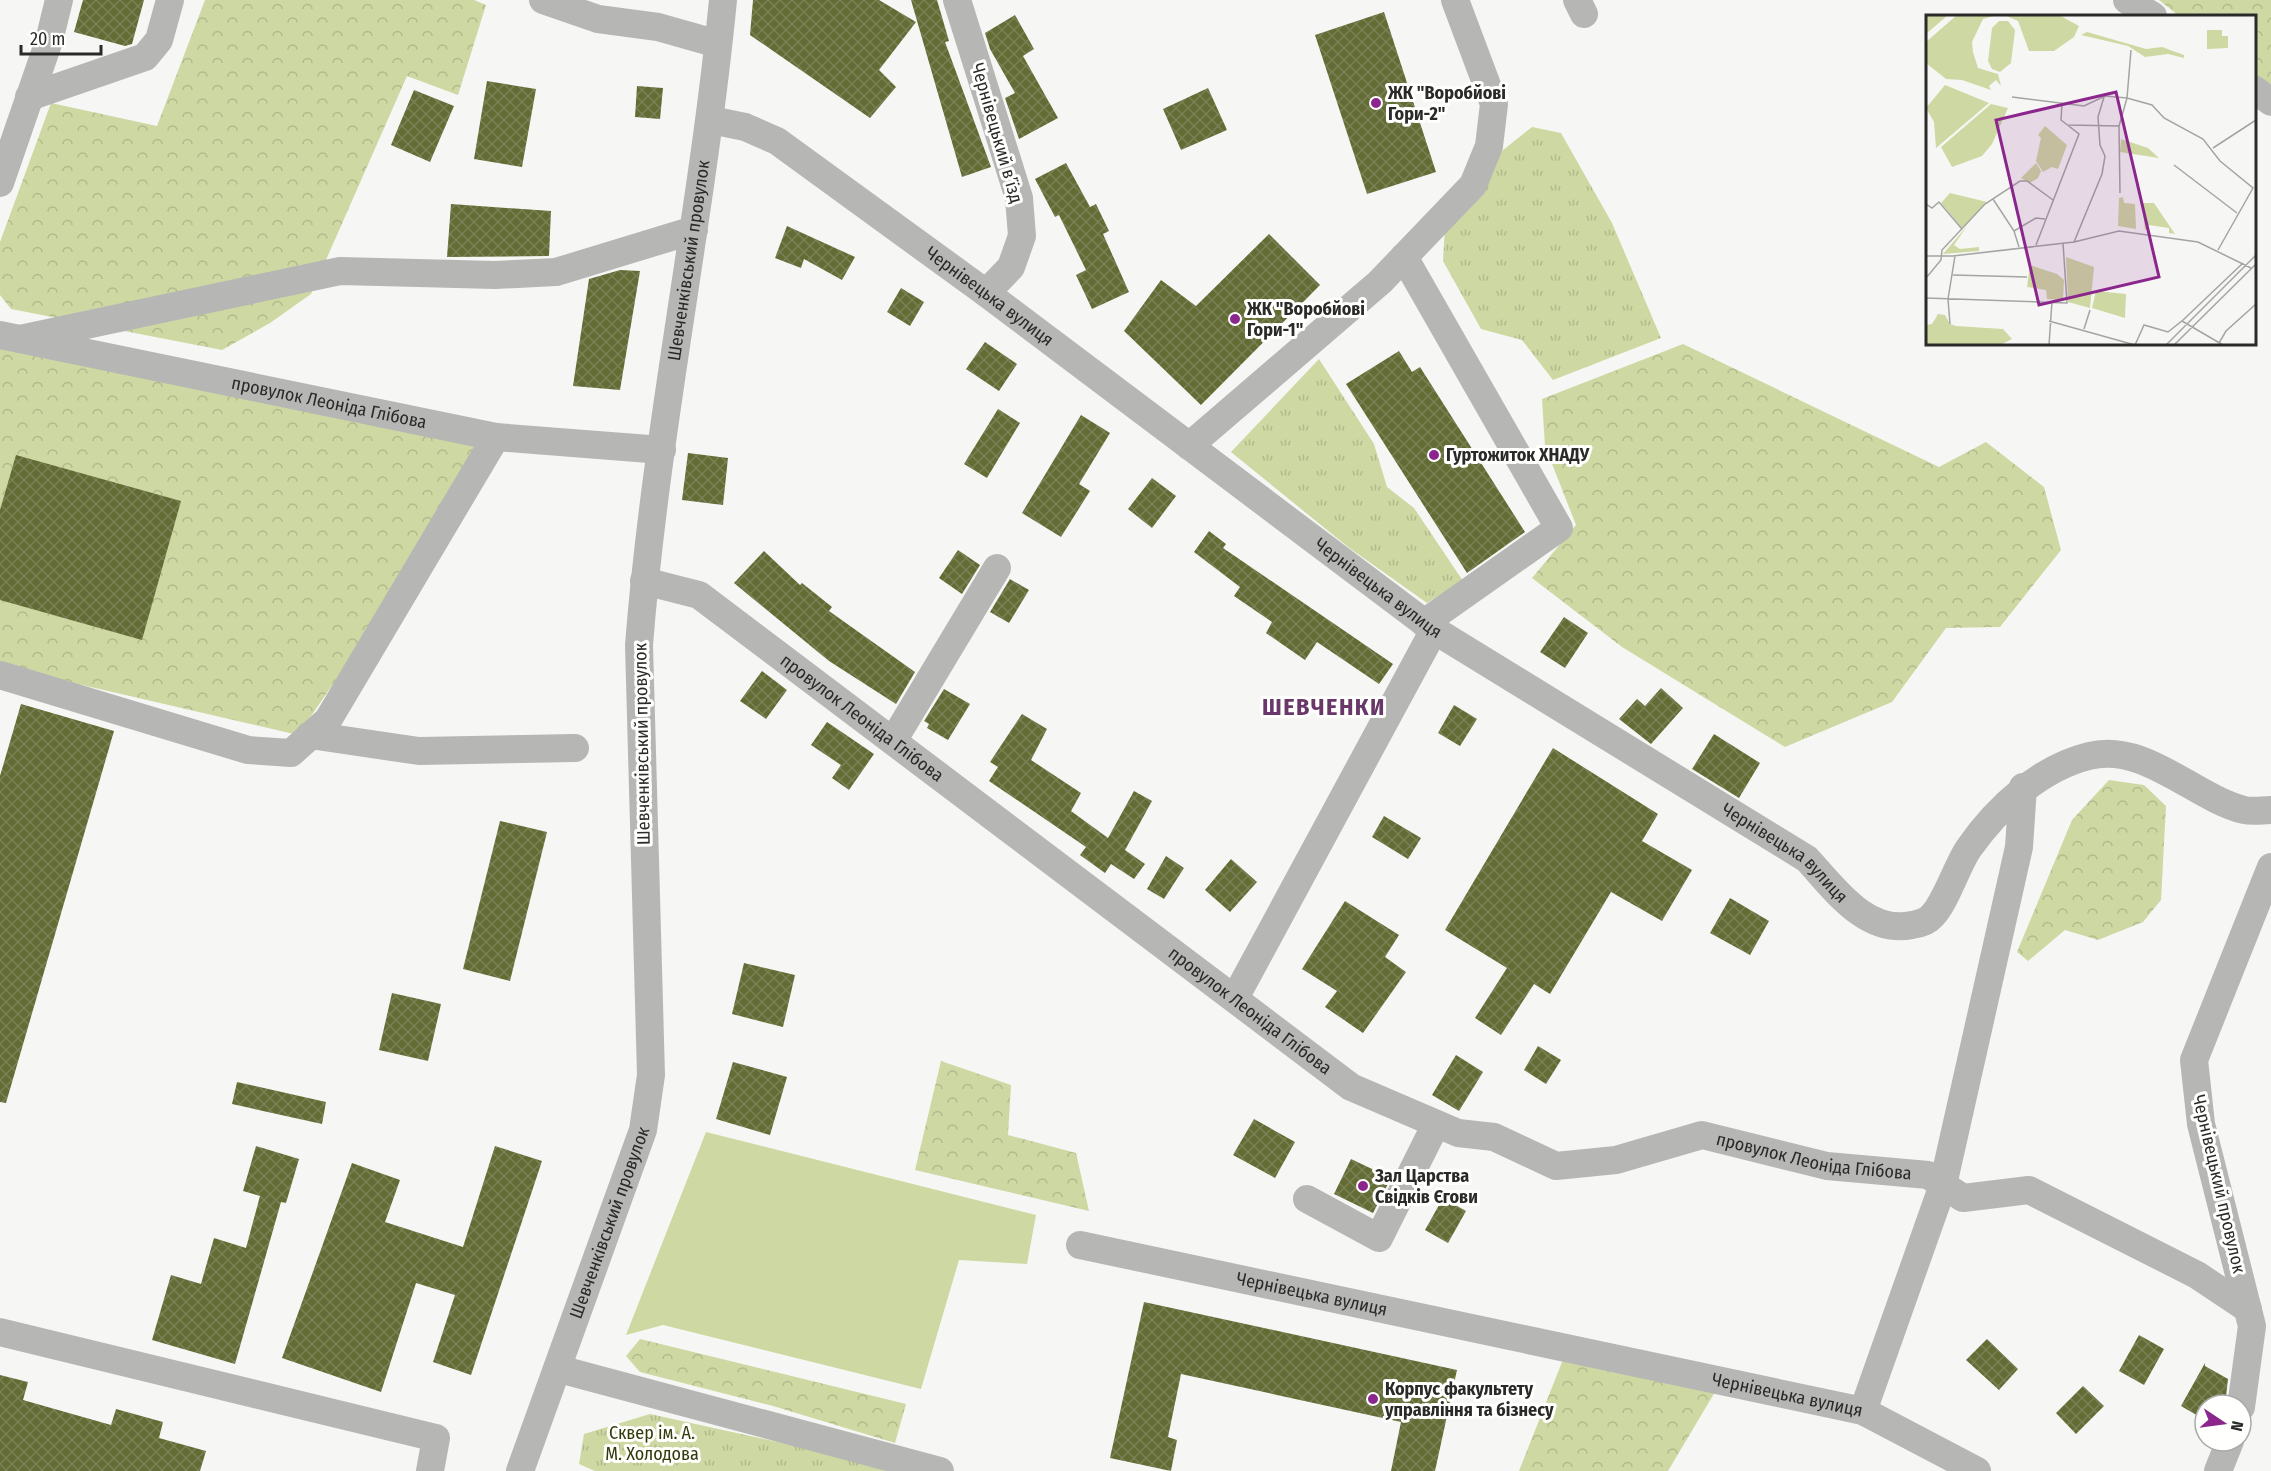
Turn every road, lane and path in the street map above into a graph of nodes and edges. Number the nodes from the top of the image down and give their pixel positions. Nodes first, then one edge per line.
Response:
1 (59, 0) edge
2 (170, 0) edge
3 (543, 0) edge
4 (723, 0) edge
5 (957, 0) edge
6 (1455, 0) edge
7 (2127, 0) edge
8 (2150, 15) edge
9 (718, 44) junction
10 (2256, 91) edge
11 (29, 97) junction
12 (2271, 102) edge
13 (711, 120) junction
14 (5, 152) edge
15 (0, 183) edge
16 (694, 230) junction
17 (1404, 257) junction
18 (986, 293) junction
19 (10, 337) edge
20 (496, 437) junction
21 (1189, 446) junction
22 (662, 450) junction
23 (997, 568) dead end
24 (644, 581) junction
25 (1429, 627) junction
26 (0, 675) edge
27 (310, 735) junction
28 (893, 741) junction
29 (575, 748) dead end
30 (2023, 788) junction
31 (2271, 810) edge
32 (2271, 867) edge
33 (1235, 998) junction
34 (1436, 1124) junction
35 (1944, 1185) junction
36 (1307, 1199) dead end
37 (1080, 1245) dead end
38 (2248, 1309) junction
39 (0, 1332) edge
40 (559, 1369) junction
41 (2243, 1393) edge
42 (1863, 1411) junction
43 (2225, 1453) edge
44 (430, 1471) edge
45 (520, 1471) edge
46 (940, 1471) edge
47 (1977, 1471) edge
48 (2218, 1471) edge

1 - 11 street
2 - 11 street
3 - 9 street
4 - 9 street, Шевченківський провулок
5 - 18 street, Чернівецький вʼїзд
6 - 17 street
7 - 8 street
9 - 13 street, Шевченківський провулок
10 - 12 street
11 - 14 street
13 - 16 street, Шевченківський провулок
13 - 18 street, Чернівецька вулиця
14 - 15 street
16 - 19 street
16 - 22 street, Шевченківський провулок
17 - 21 street
17 - 25 street
18 - 21 street, Чернівецька вулиця
19 - 20 street, провулок Леоніда Глібова
20 - 22 street, провулок Леоніда Глібова
20 - 27 street
21 - 25 street, Чернівецька вулиця
22 - 24 street, Шевченківський провулок
23 - 28 street
24 - 28 street, провулок Леоніда Глібова
24 - 40 street, Шевченківський провулок
25 - 30 street, Чернівецька вулиця
25 - 33 street
26 - 27 street
27 - 29 street
28 - 33 street, провулок Леоніда Глібова
30 - 31 street, Чернівецька вулиця
30 - 35 street, Чернівецька вулиця
32 - 38 street, Чернівецький провулок
33 - 34 street, провулок Леоніда Глібова
34 - 35 street, провулок Леоніда Глібова
34 - 36 street
35 - 38 street, провулок Леоніда Глібова
35 - 42 street, Чернівецька вулиця
37 - 42 street, Чернівецька вулиця
38 - 41 street, Чернівецький провулок
39 - 44 street
40 - 45 street, Шевченківський провулок
40 - 46 street
42 - 47 street
43 - 48 street

